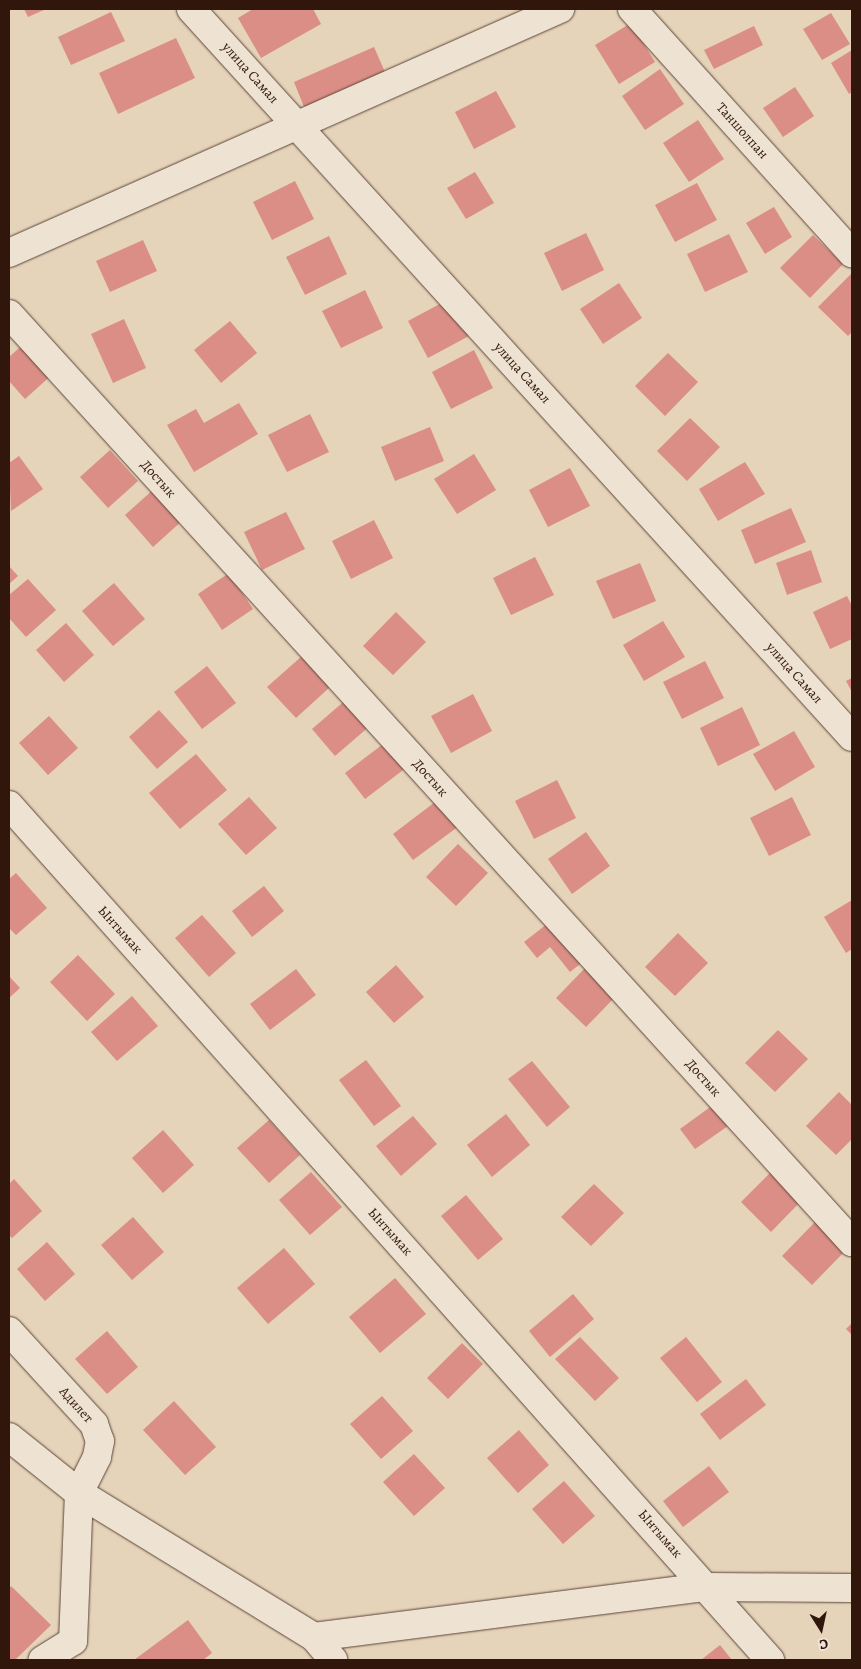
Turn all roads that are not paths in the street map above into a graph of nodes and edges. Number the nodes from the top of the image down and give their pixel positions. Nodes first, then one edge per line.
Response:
1 (191, 9) edge
2 (560, 9) edge
3 (632, 9) edge
4 (298, 125) junction
5 (9, 253) edge
6 (852, 253) edge
7 (9, 314) edge
8 (852, 737) edge
9 (9, 805) edge
10 (852, 1242) edge
11 (9, 1331) edge
12 (9, 1437) edge
13 (79, 1493) junction
14 (706, 1587) junction
15 (852, 1588) edge
16 (314, 1637) junction
17 (77, 1650) edge
18 (42, 1660) edge
19 (333, 1660) edge
20 (770, 1660) edge

1 - 4 street, улица Самал
2 - 4 street
3 - 6 street, Таншолпан
4 - 5 street
4 - 8 street, улица Самал
7 - 10 street, Достык
9 - 14 street, Ынтымак
11 - 13 street, Адилет
12 - 13 street
13 - 16 street
13 - 17 street
14 - 15 street
14 - 16 street
14 - 20 street, Ынтымак
16 - 19 street
17 - 18 street

